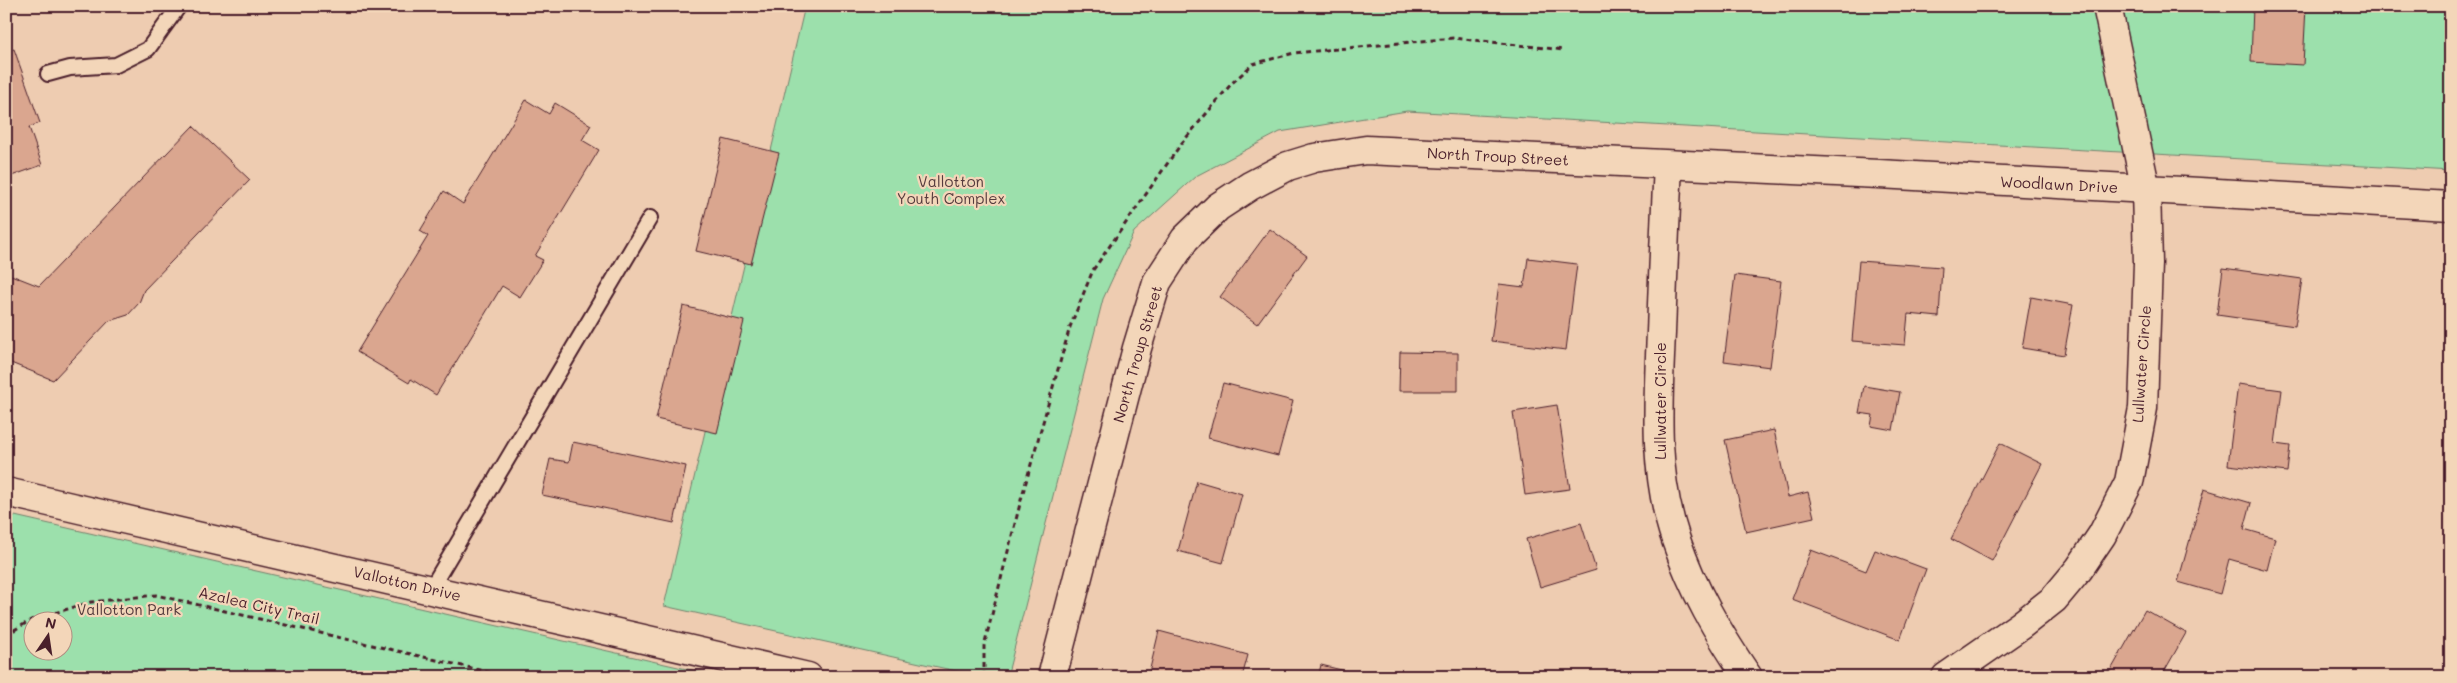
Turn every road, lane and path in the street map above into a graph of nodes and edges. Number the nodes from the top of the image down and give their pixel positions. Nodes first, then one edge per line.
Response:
1 (179, 6) edge
2 (2107, 6) edge
3 (48, 74) dead end
4 (1668, 166) junction
5 (2146, 190) junction
6 (2451, 206) edge
7 (650, 218) dead end
8 (6, 492) edge
9 (430, 590) junction
10 (6, 635) edge
11 (510, 677) edge
12 (808, 677) edge
13 (1052, 677) edge
14 (1748, 677) edge
15 (1946, 677) edge

1 - 3 lane
2 - 5 street, Lullwater Circle
4 - 5 street, Woodlawn Drive
4 - 13 street, North Troup Street
4 - 14 street, Lullwater Circle
5 - 6 street, Woodlawn Drive
5 - 15 street, Lullwater Circle
7 - 9 lane
8 - 9 street, Vallotton Drive
9 - 12 street, Vallotton Drive
10 - 11 path, Azalea City Trail

